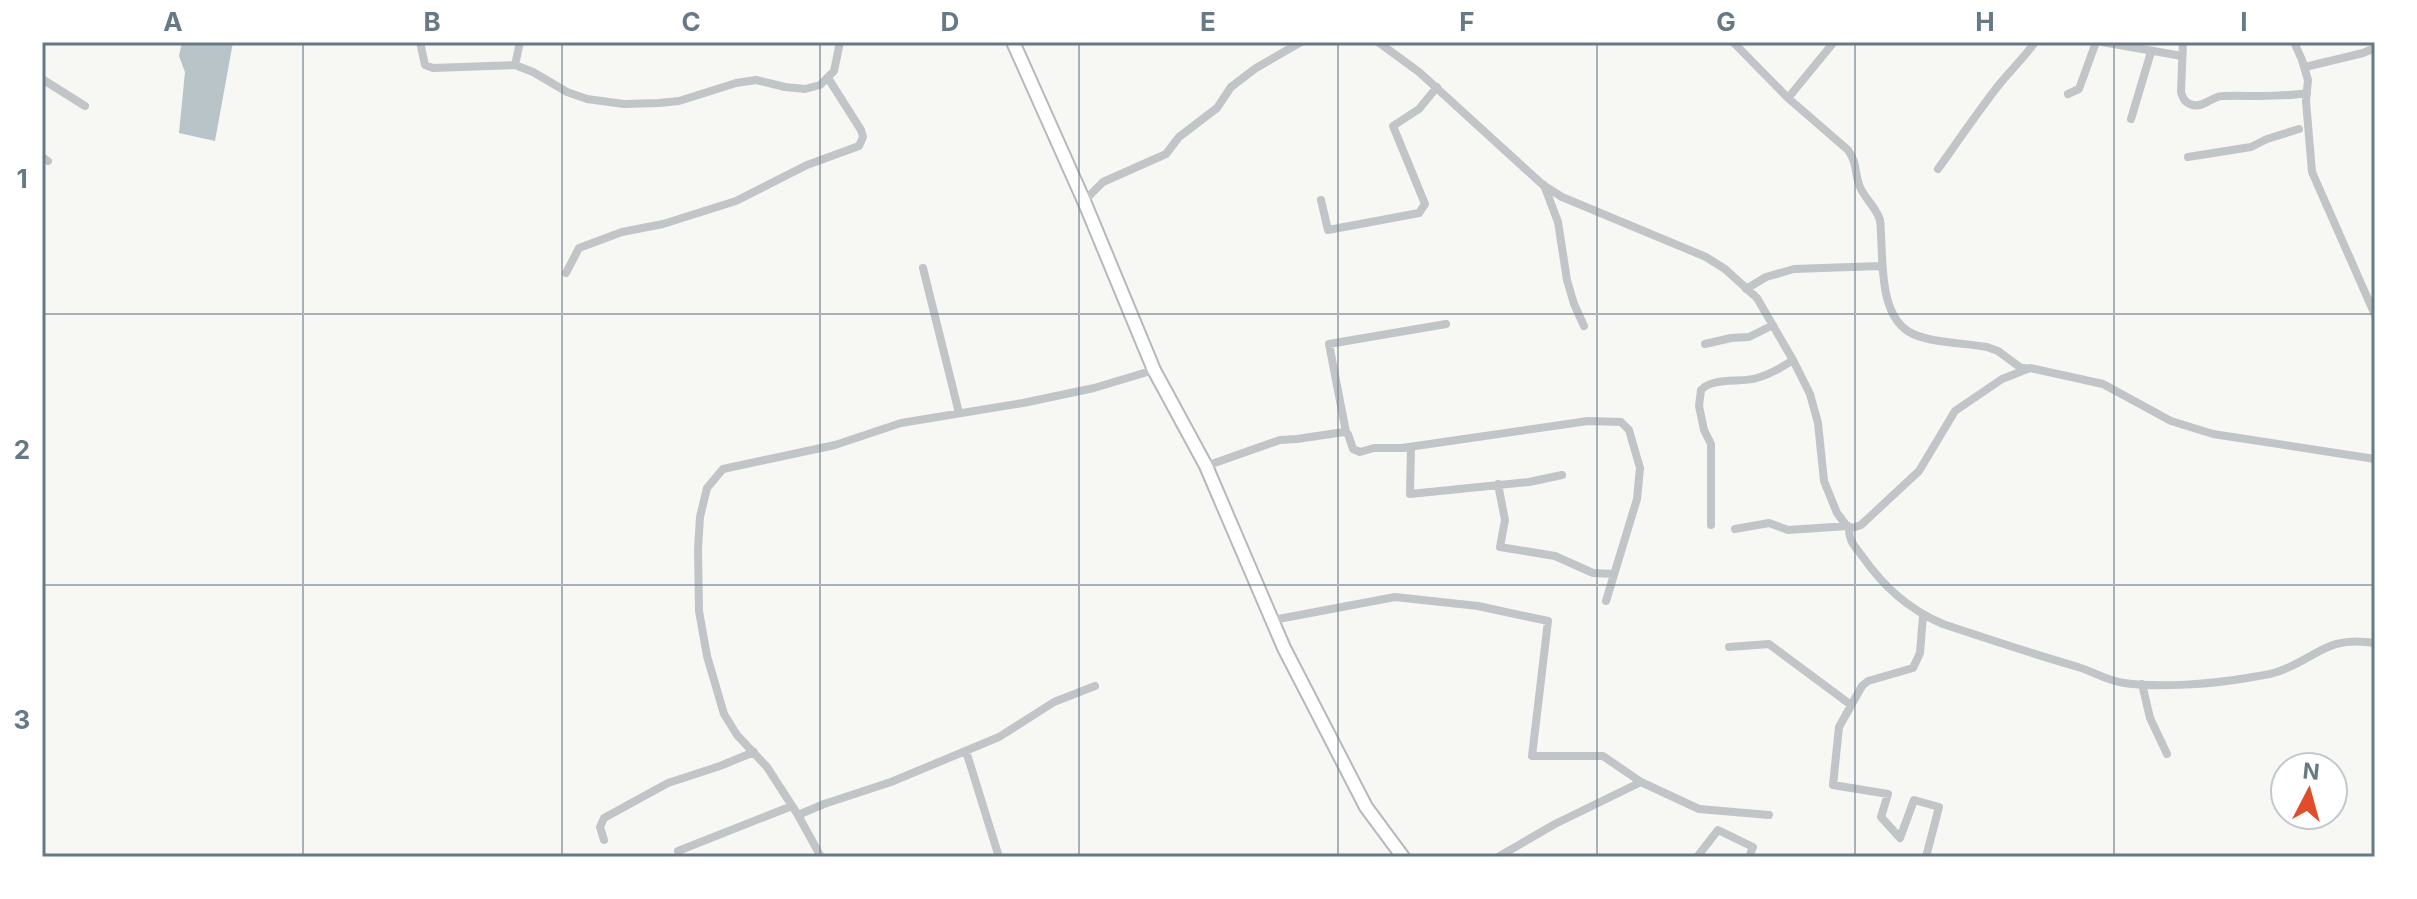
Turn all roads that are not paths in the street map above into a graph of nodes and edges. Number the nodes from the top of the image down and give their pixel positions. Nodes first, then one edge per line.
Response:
1 (420, 42) edge
2 (520, 42) edge
3 (840, 42) edge
4 (1013, 42) edge
5 (1301, 42) edge
6 (1378, 42) edge
7 (1733, 42) edge
8 (1834, 42) edge
9 (2035, 42) edge
10 (2099, 42) edge
11 (2183, 42) edge
12 (2294, 42) edge
13 (2375, 48) edge
14 (2151, 52) junction
15 (2182, 56) junction
16 (515, 65) junction
17 (2305, 67) junction
18 (828, 78) junction
19 (42, 79) edge
20 (1437, 87) junction
21 (2307, 93) junction
22 (2068, 94) dead end
23 (1788, 98) junction
24 (85, 106) dead end
25 (2131, 119) dead end
26 (2299, 129) dead end
27 (2188, 157) dead end
28 (1938, 169) dead end
29 (1543, 185) junction
30 (1321, 200) dead end
31 (1084, 201) junction
32 (923, 268) dead end
33 (1882, 269) junction
34 (566, 273) dead end
35 (1746, 289) junction
36 (2375, 315) edge
37 (1446, 324) dead end
38 (1773, 325) junction
39 (1584, 326) dead end
40 (1705, 344) dead end
41 (1793, 360) junction
42 (2030, 368) junction
43 (1154, 370) junction
44 (959, 413) junction
45 (1346, 432) junction
46 (1411, 447) junction
47 (2375, 459) edge
48 (1206, 466) junction
49 (1562, 475) dead end
50 (1498, 484) junction
51 (1711, 525) dead end
52 (1849, 527) junction
53 (1735, 529) dead end
54 (1614, 574) junction
55 (1606, 601) dead end
56 (1923, 616) junction
57 (1273, 620) junction
58 (2375, 643) edge
59 (1729, 647) dead end
60 (2142, 684) junction
61 (1095, 686) dead end
62 (1851, 705) junction
63 (966, 751) junction
64 (754, 752) junction
65 (2167, 754) dead end
66 (1641, 782) junction
67 (792, 806) junction
68 (798, 815) junction
69 (1769, 815) dead end
70 (604, 840) dead end
71 (678, 851) dead end
72 (821, 857) edge
73 (999, 857) edge
74 (1403, 857) edge
75 (1498, 857) edge
76 (1697, 857) edge
77 (1749, 857) edge
78 (1926, 857) edge

1 - 16 street
2 - 16 street
3 - 18 street
4 - 31 street
5 - 31 street
6 - 20 street
7 - 23 street
8 - 23 street
9 - 28 street
10 - 14 street
10 - 22 street
11 - 15 street
12 - 17 street
13 - 17 street
14 - 15 street
14 - 25 street
15 - 21 street
16 - 18 street
17 - 21 street
18 - 34 street
19 - 24 street
20 - 29 street
20 - 30 street
21 - 36 street
23 - 33 street
26 - 27 street
29 - 35 street
29 - 39 street
31 - 43 street
32 - 44 street
33 - 35 street
33 - 42 street
35 - 38 street
37 - 45 street
38 - 40 street
38 - 41 street
41 - 51 street
41 - 52 street
42 - 47 street
42 - 52 street
43 - 44 street
43 - 48 street
44 - 64 street
45 - 46 street
45 - 48 street
46 - 50 street
46 - 54 street
48 - 57 street
49 - 50 street
50 - 54 street
52 - 53 street
52 - 56 street
54 - 55 street
56 - 60 street
56 - 62 street
57 - 66 street
57 - 74 street
58 - 60 street
59 - 62 street
60 - 65 street
61 - 63 street
62 - 78 street
63 - 68 street
63 - 73 street
64 - 67 street
64 - 70 street
66 - 69 street
66 - 75 street
67 - 68 street
67 - 71 street
68 - 72 street
76 - 77 street

